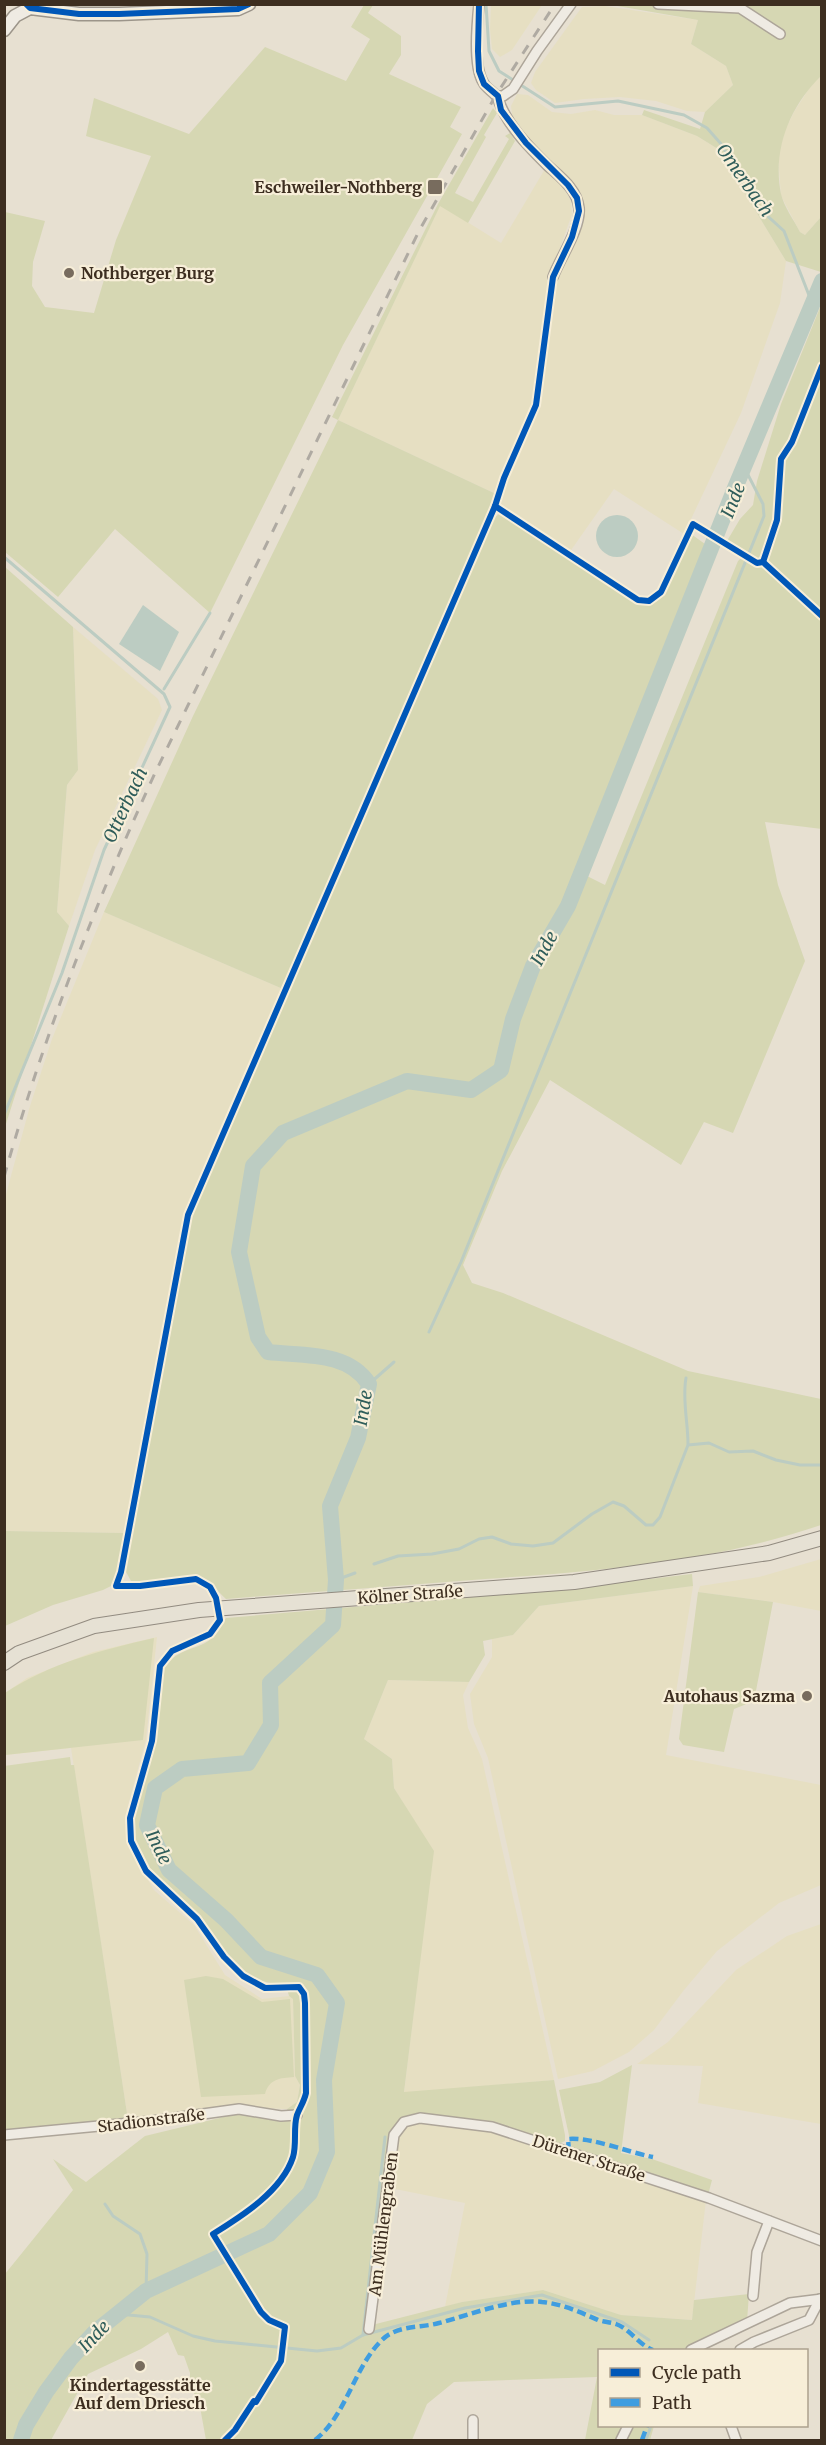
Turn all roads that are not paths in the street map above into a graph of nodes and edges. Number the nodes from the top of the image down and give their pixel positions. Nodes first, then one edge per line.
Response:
1 (249, 4) edge
2 (479, 4) edge
3 (571, 4) edge
4 (658, 4) edge
5 (29, 6) edge
6 (4, 30) edge
7 (780, 34) dead end
8 (506, 93) junction
9 (553, 277) dead end
10 (822, 1538) edge
11 (4, 1663) edge
12 (297, 2115) dead end
13 (404, 2122) joint
14 (4, 2135) edge
15 (769, 2221) junction
16 (822, 2241) edge
17 (753, 2296) dead end
18 (821, 2299) edge
19 (369, 2329) dead end
20 (693, 2349) edge
21 (742, 2349) edge
22 (473, 2420) dead end
23 (473, 2440) edge

1 - 5 street
2 - 8 street
3 - 8 street
4 - 7 street
5 - 6 street
8 - 9 street
10 - 11 main road, Kölner Straße
12 - 14 street, Stadionstraße
13 - 15 street, Dürener Straße
13 - 19 street, Am Mühlengraben
15 - 16 street, Dürener Straße
15 - 17 street
18 - 20 street
18 - 21 street
22 - 23 street

